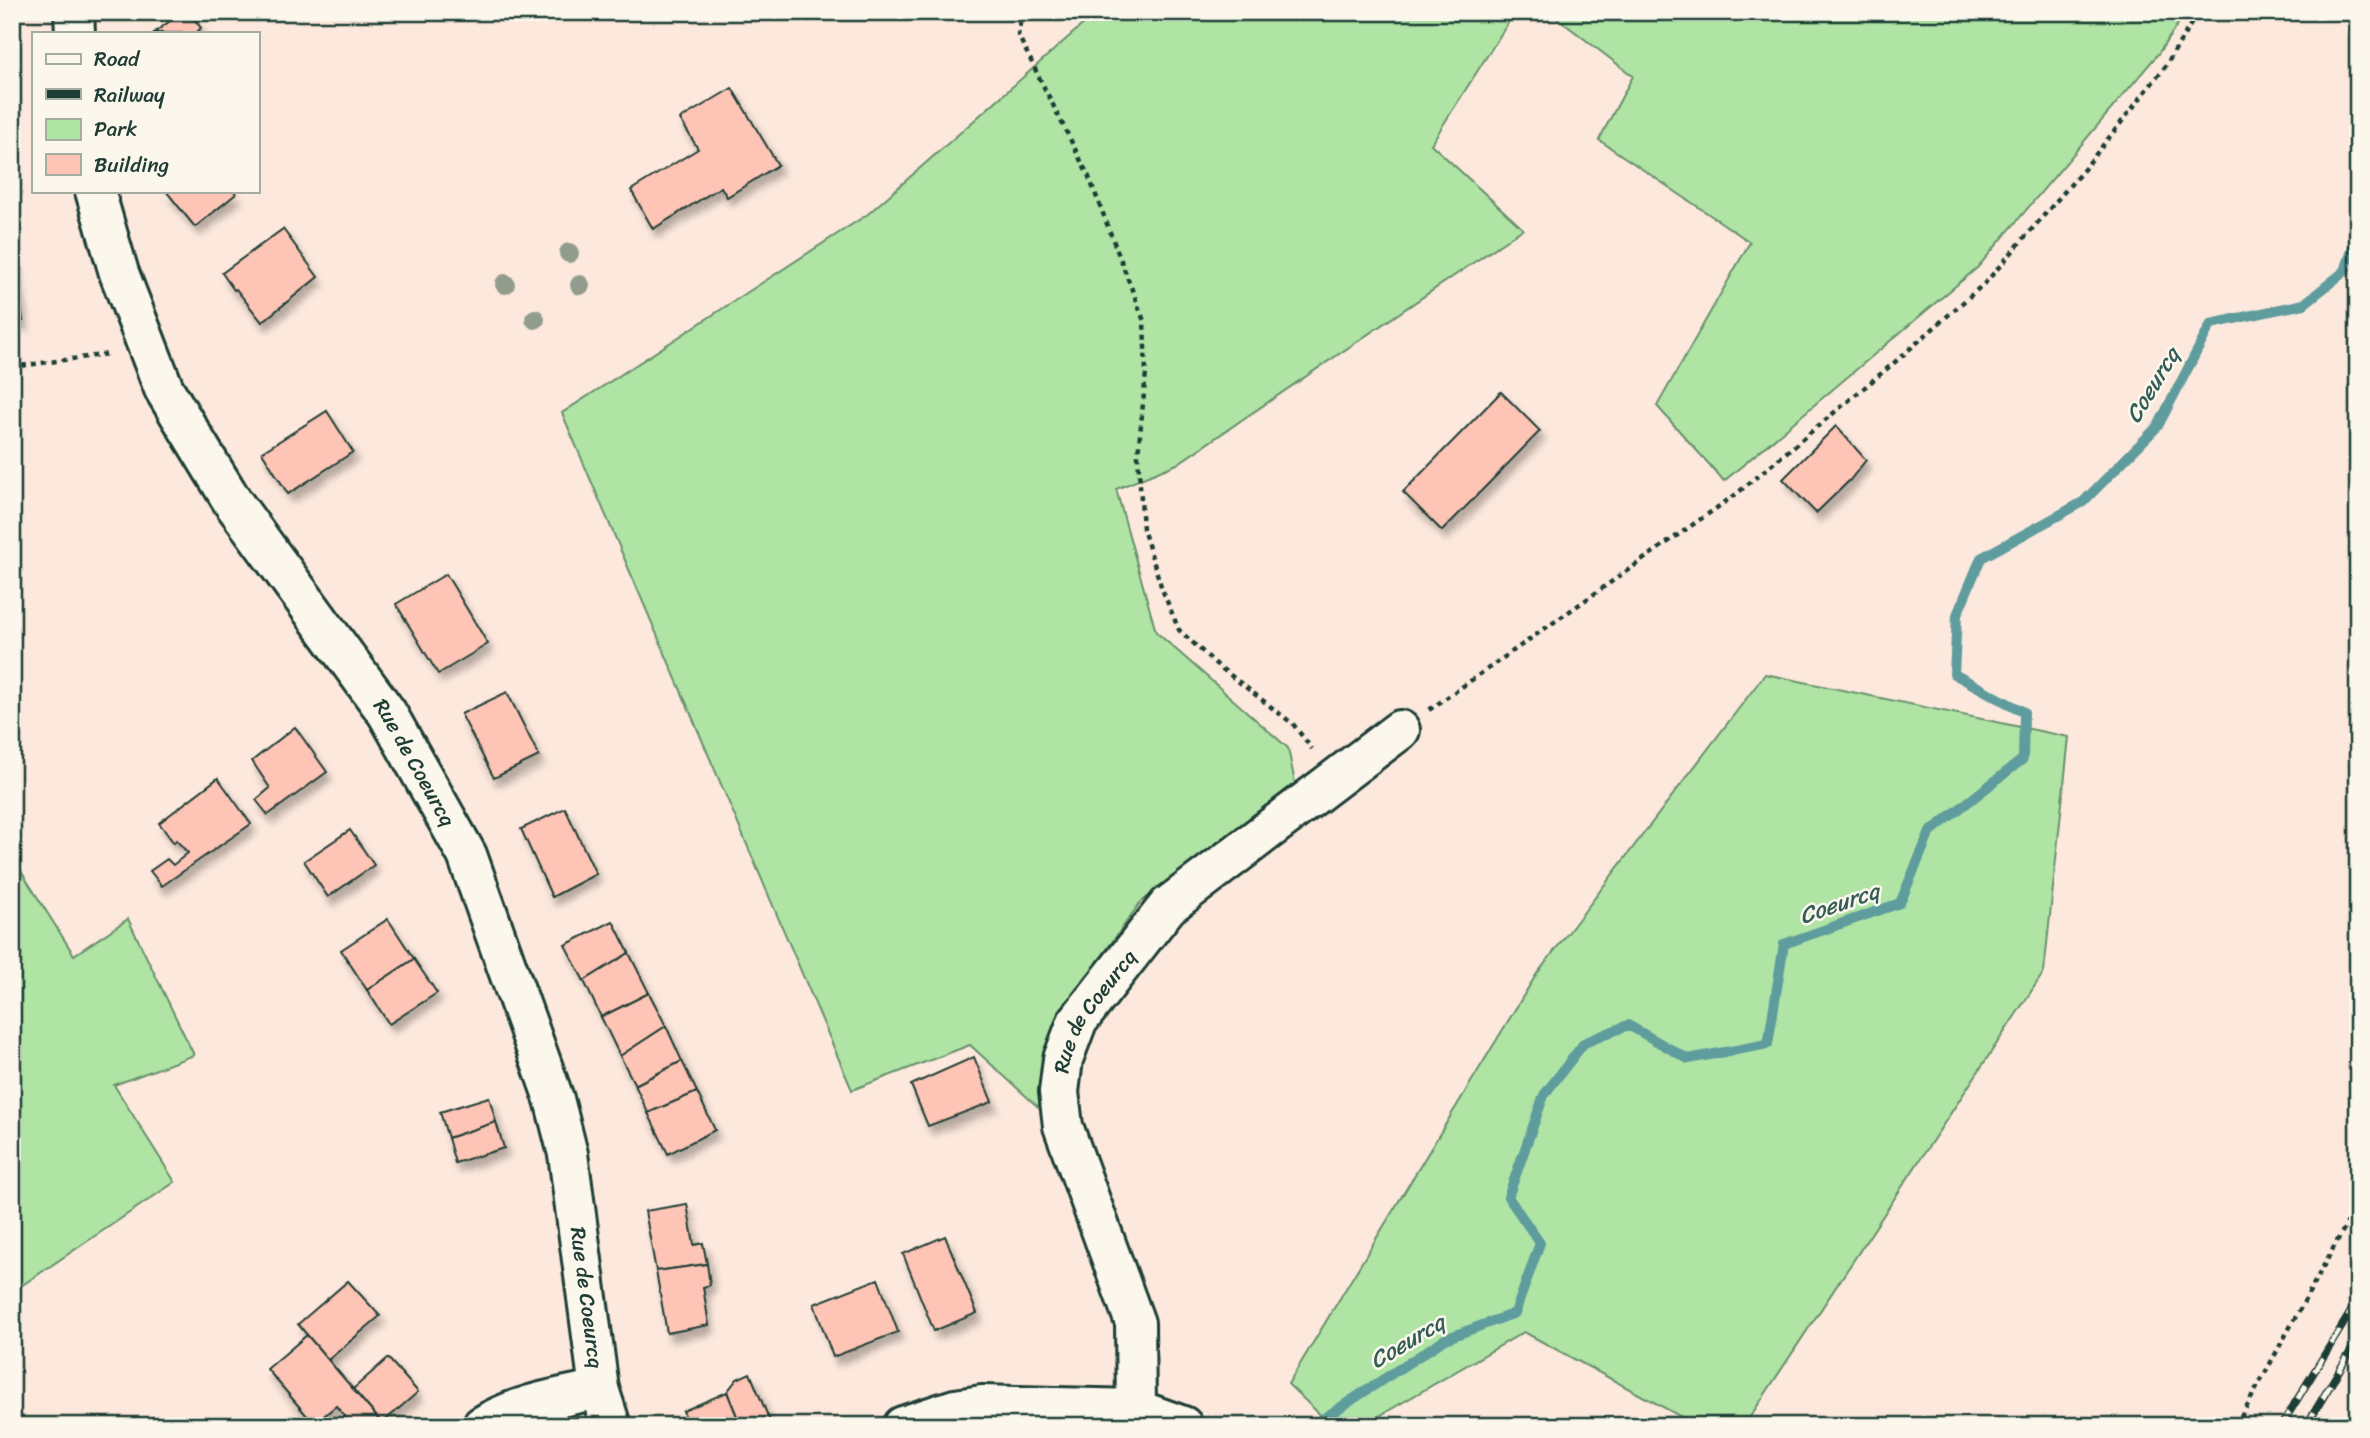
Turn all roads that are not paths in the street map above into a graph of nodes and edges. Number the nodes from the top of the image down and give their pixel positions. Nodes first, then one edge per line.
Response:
1 (74, 12) edge
2 (75, 32) edge
3 (95, 192) edge
4 (1400, 730) road end
5 (599, 1389) junction
6 (1136, 1409) junction
7 (482, 1426) edge
8 (611, 1426) edge
9 (904, 1426) edge
10 (1183, 1426) edge

1 - 2 street
3 - 5 street, Rue de Coeurcq
4 - 6 street, Rue de Coeurcq
5 - 7 street, Rue de Coeurcq
5 - 8 street, Rue de Coeurcq
6 - 9 street
6 - 10 street

